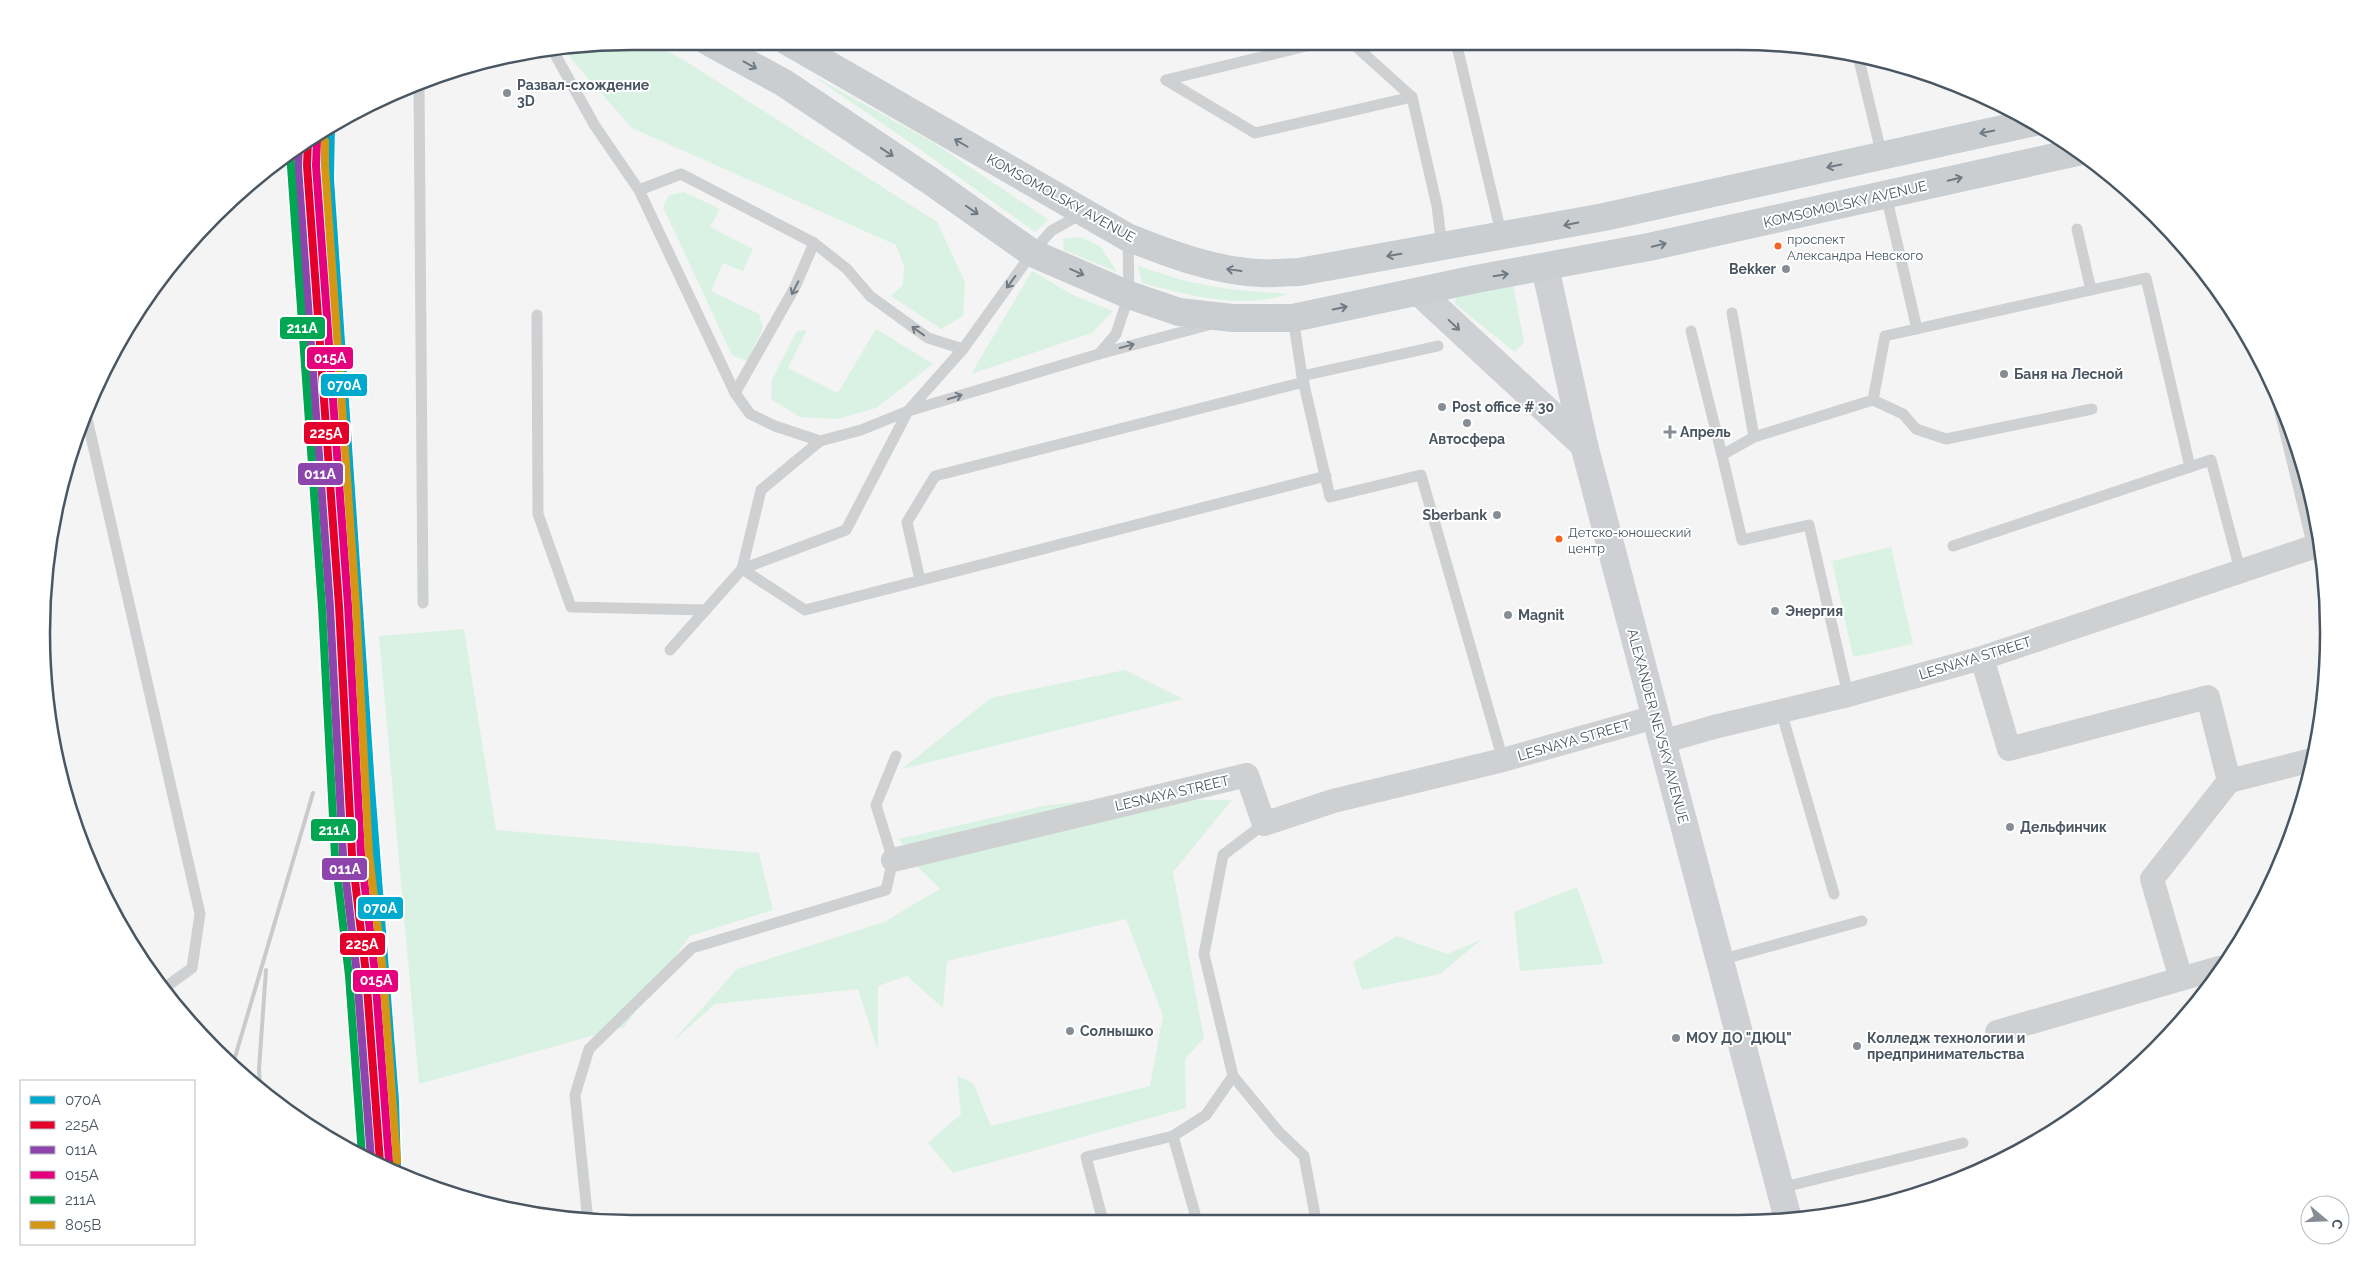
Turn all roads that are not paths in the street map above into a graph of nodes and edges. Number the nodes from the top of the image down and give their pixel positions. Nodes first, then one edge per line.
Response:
1 (724, 50) edge
2 (802, 50) edge
3 (1290, 50) edge
4 (1360, 50) edge
5 (1458, 50) edge
6 (555, 55) edge
7 (1860, 63) edge
8 (419, 91) edge
9 (1412, 98) junction
10 (2023, 125) edge
11 (2069, 154) edge
12 (1882, 156) junction
13 (639, 190) junction
14 (1886, 194) junction
15 (1083, 213) junction
16 (2078, 229) dead end
17 (1537, 230) junction
18 (1502, 236) junction
19 (1128, 237) junction
20 (814, 243) junction
21 (1442, 247) junction
22 (1032, 253) junction
23 (1545, 267) junction
24 (2091, 290) junction
25 (1419, 292) junction
26 (1129, 295) junction
27 (1732, 313) dead end
28 (537, 315) dead end
29 (1233, 318) junction
30 (1293, 318) junction
31 (1917, 329) junction
32 (1691, 331) dead end
33 (1438, 346) dead end
34 (963, 349) junction
35 (1099, 354) junction
36 (1303, 379) junction
37 (735, 393) junction
38 (1873, 400) junction
39 (2092, 409) dead end
40 (908, 411) junction
41 (88, 425) edge
42 (1754, 437) junction
43 (820, 442) junction
44 (1584, 445) junction
45 (1722, 455) junction
46 (2292, 455) edge
47 (2190, 467) junction
48 (1326, 476) junction
49 (2309, 520) edge
50 (1953, 546) dead end
51 (2314, 547) edge
52 (742, 569) junction
53 (2240, 570) junction
54 (920, 580) junction
55 (423, 603) dead end
56 (706, 610) junction
57 (670, 650) dead end
58 (1982, 658) junction
59 (1848, 695) junction
60 (1781, 711) junction
61 (1659, 730) junction
62 (896, 756) dead end
63 (1503, 760) junction
64 (2305, 762) edge
65 (2229, 781) junction
66 (1264, 824) junction
67 (893, 860) junction
68 (1834, 894) dead end
69 (1862, 921) dead end
70 (1720, 960) junction
71 (2212, 970) edge
72 (2181, 979) junction
73 (169, 985) edge
74 (1997, 1032) dead end
75 (1233, 1076) junction
76 (1173, 1136) junction
77 (1963, 1143) dead end
78 (1780, 1188) junction
79 (587, 1213) edge
80 (1786, 1213) edge
81 (1101, 1215) edge
82 (1195, 1215) edge
83 (1315, 1215) edge

1 -> 22 main road, KOMSOMOLSKY AVENUE
15 -> 2 main road, KOMSOMOLSKY AVENUE
3 - 9 lane
4 - 9 lane
5 - 18 lane
6 - 13 lane
7 - 12 lane
8 - 55 lane
9 - 21 lane
10 -> 12 main road
14 -> 11 main road, KOMSOMOLSKY AVENUE
12 -> 17 main road
13 - 20 lane
13 - 37 lane
23 -> 14 main road, KOMSOMOLSKY AVENUE
14 - 31 lane
15 - 19 main road, KOMSOMOLSKY AVENUE
15 - 22 lane
16 - 24 lane
17 - 18 main road, KOMSOMOLSKY AVENUE
17 - 23 main road, ALEXANDER NEVSKY AVENUE
18 - 21 main road, KOMSOMOLSKY AVENUE
21 -> 19 main road, KOMSOMOLSKY AVENUE
19 - 26 lane
34 -> 20 lane
20 -> 37 lane
22 -> 26 main road, KOMSOMOLSKY AVENUE
22 -> 34 lane
25 -> 23 main road, KOMSOMOLSKY AVENUE
23 - 44 main road, ALEXANDER NEVSKY AVENUE
24 - 31 lane
24 - 47 lane
30 -> 25 main road, KOMSOMOLSKY AVENUE
25 -> 44 main road
26 - 29 main road, KOMSOMOLSKY AVENUE
26 - 35 lane
27 - 42 lane
28 - 56 lane
29 - 30 main road, KOMSOMOLSKY AVENUE
35 -> 29 lane
30 - 36 lane
31 - 38 lane
32 - 45 lane
33 - 36 lane
34 - 40 lane
40 -> 35 lane
36 - 48 lane
36 - 54 lane
37 - 43 lane
38 - 39 lane
38 - 42 lane
40 - 43 lane
40 - 52 lane
41 - 73 lane
42 - 45 lane
43 - 52 lane
44 - 61 main road, ALEXANDER NEVSKY AVENUE
45 - 59 lane
46 - 49 lane
47 - 50 lane
47 - 53 lane
48 - 54 lane
48 - 63 lane
51 - 53 street, LESNAYA STREET
52 - 54 lane
52 - 56 lane
53 - 58 street, LESNAYA STREET
56 - 57 lane
58 - 59 street, LESNAYA STREET
58 - 65 street
59 - 60 street, LESNAYA STREET
60 - 61 street, LESNAYA STREET
60 - 68 lane
61 - 63 street, LESNAYA STREET
61 - 70 main road, ALEXANDER NEVSKY AVENUE
62 - 67 lane
63 - 66 street, LESNAYA STREET
64 - 65 street
65 - 72 street
66 - 67 street, LESNAYA STREET
66 - 75 lane
67 - 79 lane
69 - 70 lane
70 - 78 main road, ALEXANDER NEVSKY AVENUE
71 - 72 street
72 - 74 street
75 - 76 lane
75 - 83 lane
76 - 81 lane
76 - 82 lane
77 - 78 lane
78 - 80 main road, ALEXANDER NEVSKY AVENUE

